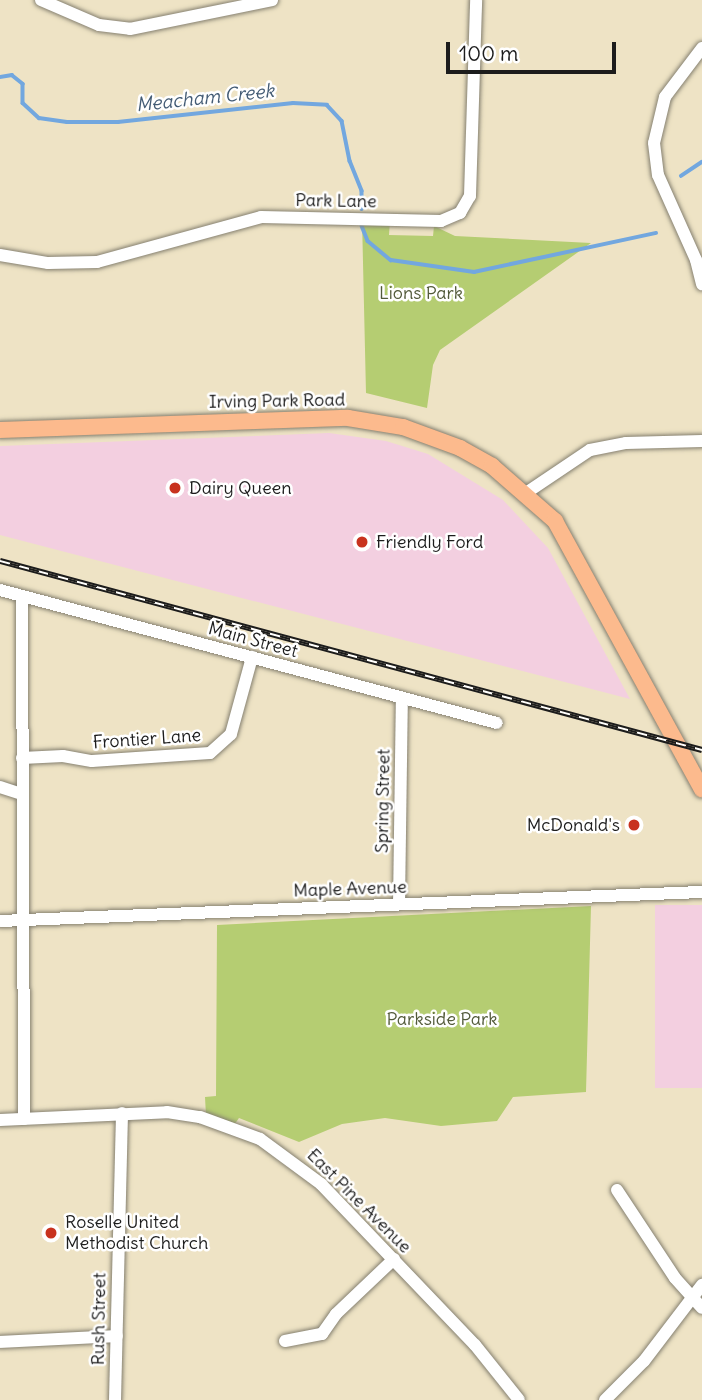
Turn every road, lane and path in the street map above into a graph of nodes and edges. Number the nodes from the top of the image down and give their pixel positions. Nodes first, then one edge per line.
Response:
1 (41, 0) edge
2 (272, 0) edge
3 (476, 0) edge
4 (702, 48) edge
5 (0, 255) edge
6 (699, 259) edge
7 (702, 284) edge
8 (0, 430) edge
9 (702, 441) edge
10 (526, 493) junction
11 (0, 590) edge
12 (22, 596) junction
13 (252, 657) junction
14 (402, 699) junction
15 (498, 723) dead end
16 (22, 758) junction
17 (0, 788) edge
18 (702, 789) edge
19 (22, 794) junction
20 (702, 892) edge
21 (399, 904) junction
22 (23, 919) junction
23 (0, 921) edge
24 (122, 1113) junction
25 (23, 1119) junction
26 (0, 1120) edge
27 (617, 1190) dead end
28 (394, 1259) junction
29 (702, 1286) edge
30 (690, 1298) junction
31 (702, 1308) edge
32 (117, 1336) junction
33 (285, 1341) dead end
34 (0, 1342) edge
35 (115, 1400) edge
36 (519, 1400) edge
37 (604, 1400) edge

1 - 2 street
3 - 5 street, Park Lane
4 - 6 street
6 - 7 street
8 - 10 main road, Irving Park Road
9 - 10 street
10 - 18 main road, Irving Park Road
11 - 12 street, Main Street
12 - 13 street, Main Street
12 - 16 street
13 - 14 street, Main Street
13 - 16 street, Frontier Lane
14 - 15 street, Main Street
14 - 21 street, Spring Street
16 - 19 street
17 - 19 street
19 - 22 street
20 - 21 street, Maple Avenue
21 - 22 street, Maple Avenue
22 - 23 street, Maple Avenue
22 - 25 street
24 - 25 street, East Pine Avenue
24 - 28 street, East Pine Avenue
24 - 32 street, Rush Street
25 - 26 street, East Pine Avenue
27 - 30 street
28 - 33 street
28 - 36 street, East Pine Avenue
29 - 30 street
30 - 31 street
30 - 37 street
32 - 34 street
32 - 35 street, Rush Street

